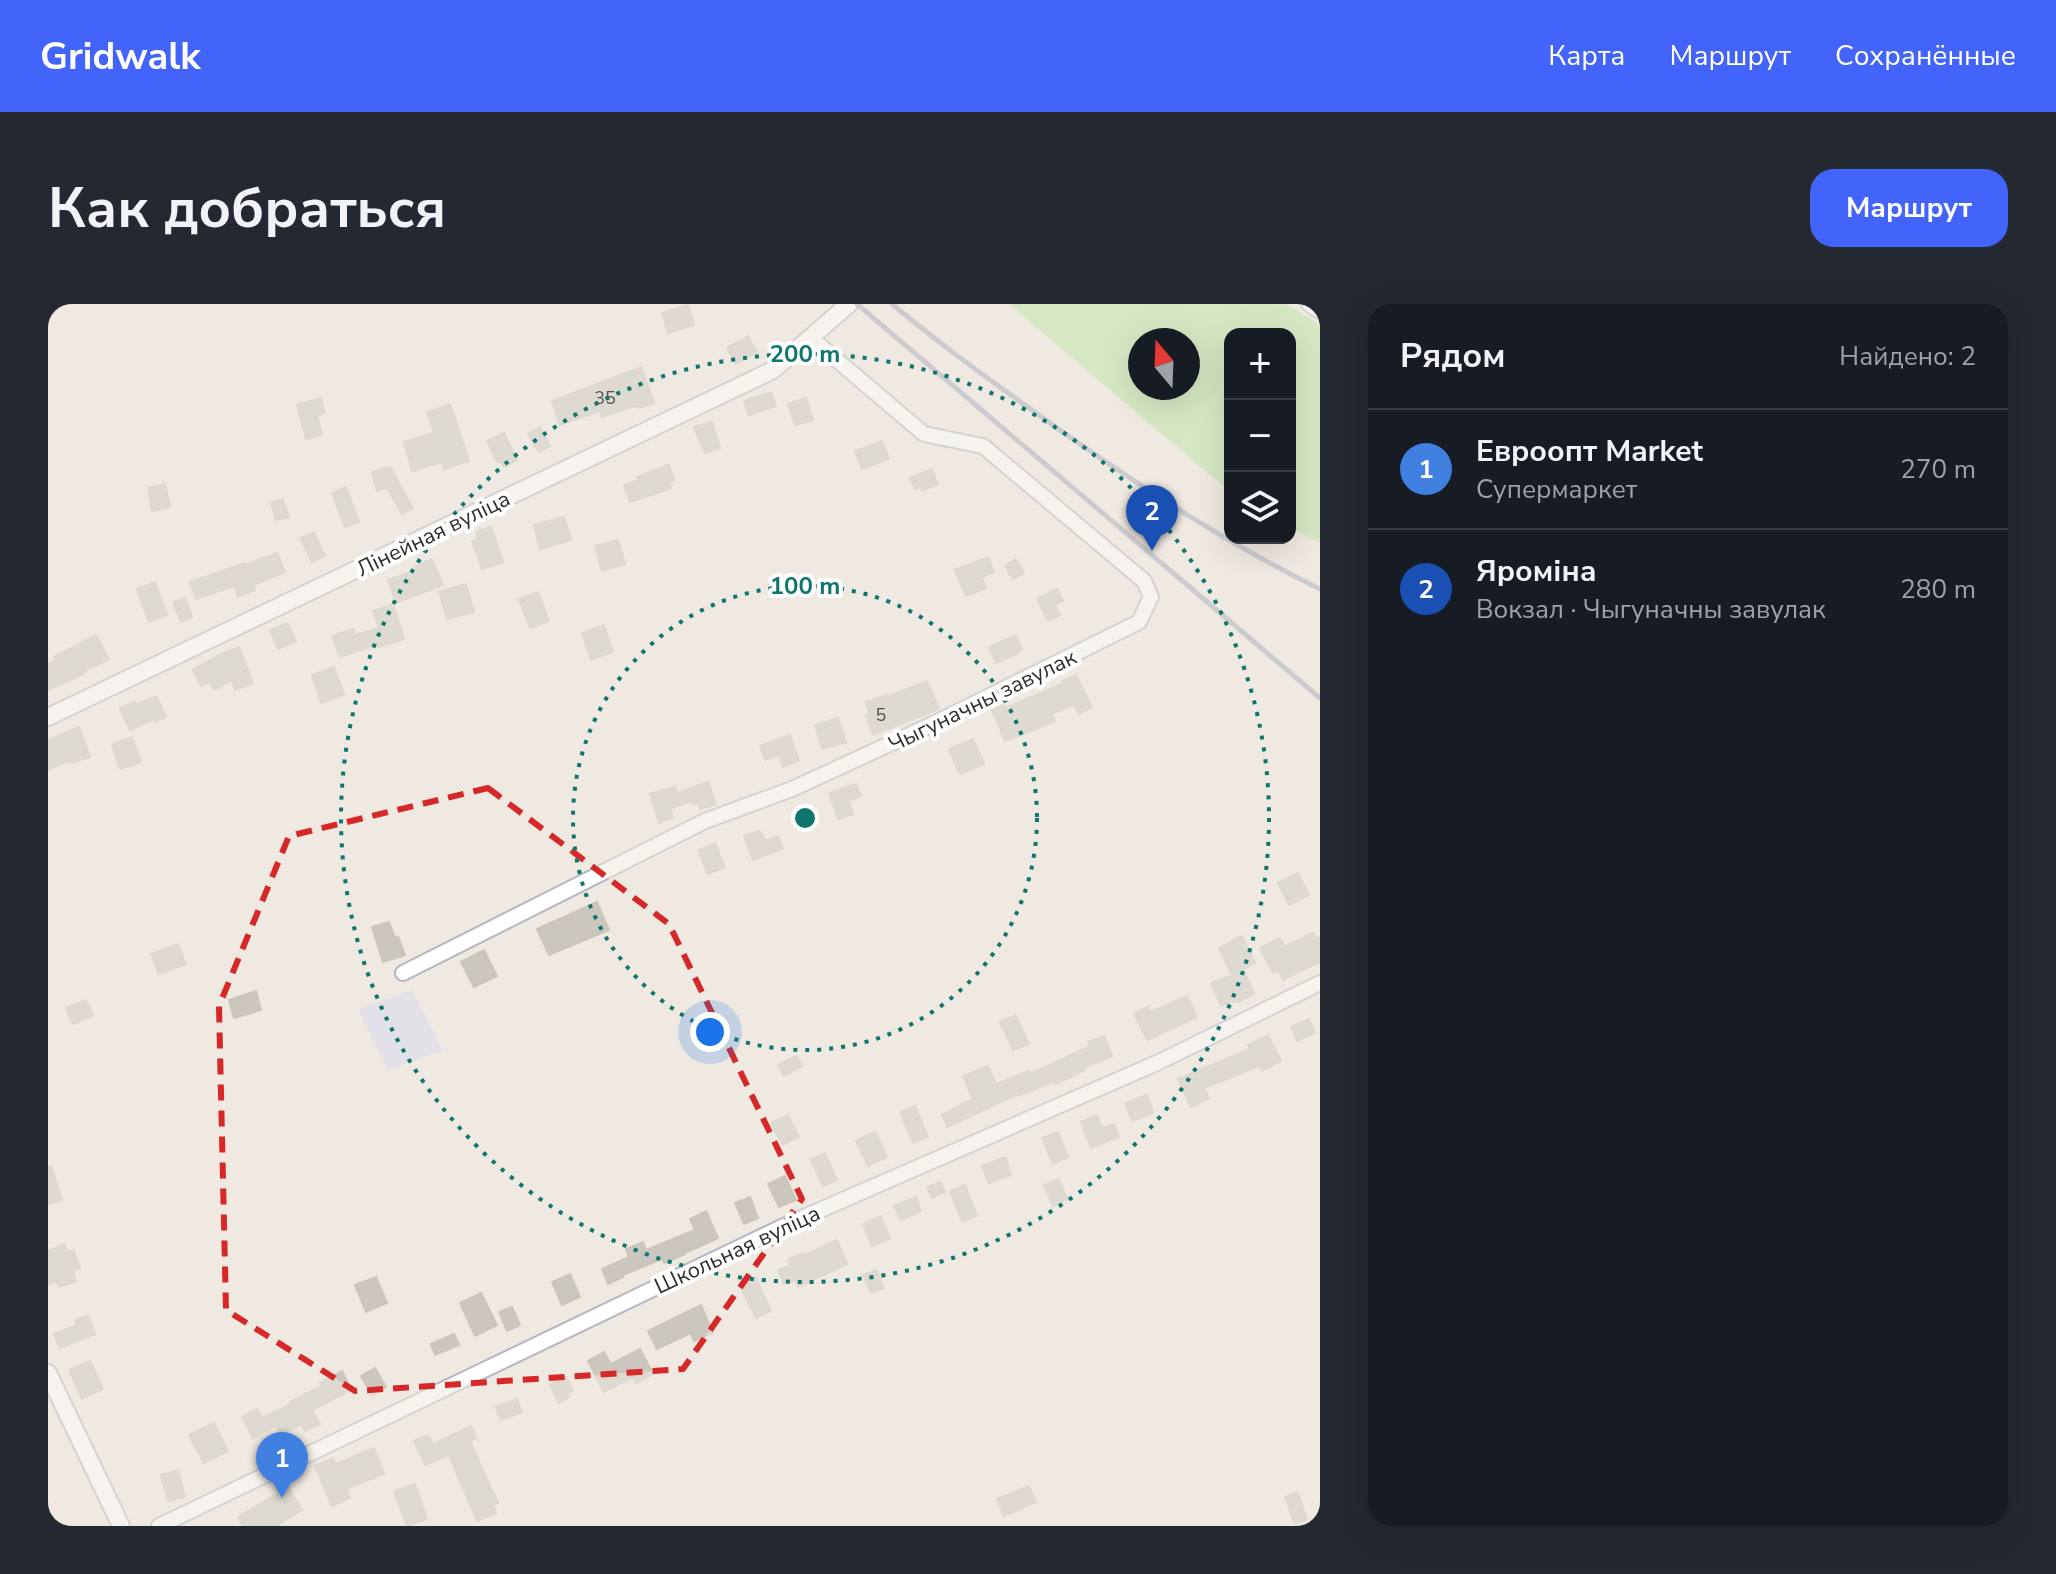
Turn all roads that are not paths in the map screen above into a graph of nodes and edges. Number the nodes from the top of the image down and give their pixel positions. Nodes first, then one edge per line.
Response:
1 (849, 304) edge
2 (1309, 304) edge
3 (1320, 311) edge
4 (811, 338) junction
5 (48, 717) edge
6 (403, 973) dead end
7 (1320, 983) edge
8 (48, 1373) edge
9 (121, 1526) edge
10 (159, 1526) edge

1 - 4 street, Лінейная вуліца
2 - 3 street
4 - 5 street, Лінейная вуліца
4 - 6 street, Чыгуначны завулак
7 - 10 street, Школьная вуліца
8 - 9 street

